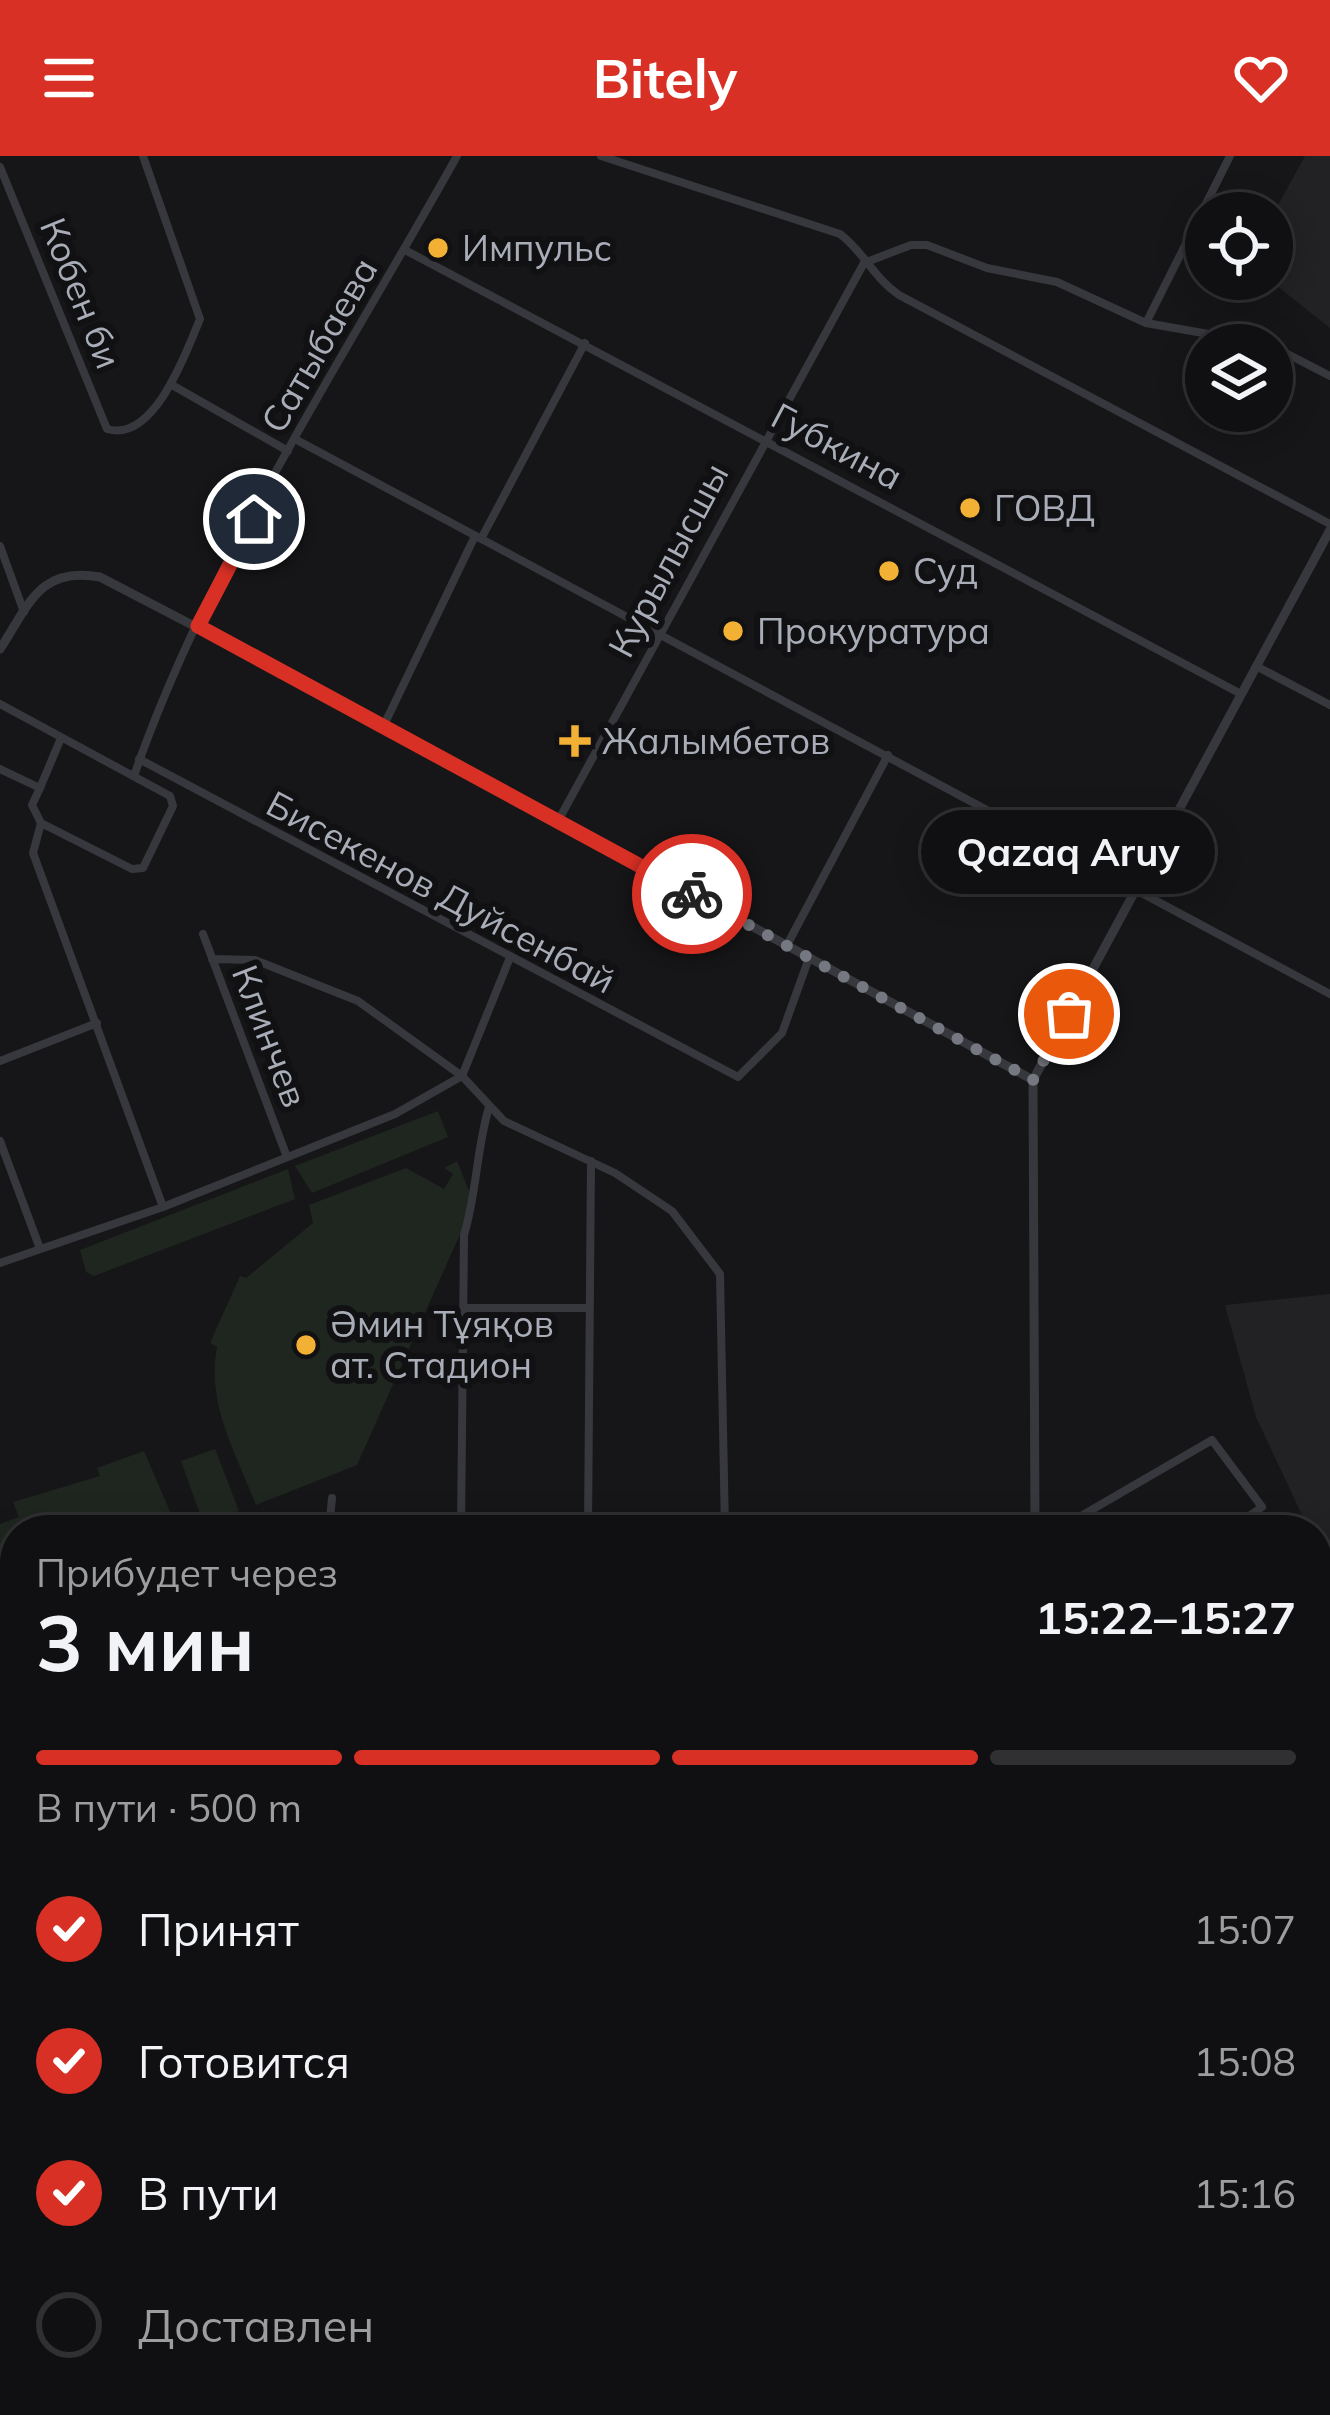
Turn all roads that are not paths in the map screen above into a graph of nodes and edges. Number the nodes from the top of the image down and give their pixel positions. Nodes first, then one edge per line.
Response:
1 (143, 156) edge
2 (457, 156) edge
3 (601, 156) edge
4 (1230, 156) edge
5 (0, 166) edge
6 (405, 250) junction
7 (864, 263) junction
8 (1146, 323) junction
9 (1185, 330) edge
10 (584, 343) junction
11 (1293, 356) edge
12 (1330, 376) edge
13 (172, 385) junction
14 (765, 438) junction
15 (295, 439) junction
16 (288, 452) junction
17 (1330, 527) edge
18 (478, 538) junction
19 (0, 546) edge
20 (24, 613) junction
21 (198, 626) junction
22 (659, 634) junction
23 (0, 649) edge
24 (1256, 666) junction
25 (1241, 694) junction
26 (0, 704) edge
27 (1330, 705) edge
28 (383, 724) junction
29 (61, 738) junction
30 (888, 755) junction
31 (140, 759) junction
32 (0, 769) edge
33 (134, 776) junction
34 (40, 788) junction
35 (557, 822) junction
36 (41, 824) junction
37 (1138, 890) junction
38 (203, 934) dead end
39 (787, 946) junction
40 (212, 958) junction
41 (808, 958) junction
42 (509, 960) junction
43 (1330, 994) edge
44 (97, 1022) junction
45 (0, 1061) edge
46 (462, 1076) junction
47 (1033, 1080) junction
48 (489, 1107) junction
49 (0, 1141) edge
50 (287, 1157) junction
51 (591, 1161) junction
52 (164, 1207) junction
53 (40, 1247) junction
54 (0, 1264) edge
55 (465, 1308) junction
56 (586, 1308) junction
57 (332, 1498) dead end
58 (330, 1515) edge
59 (461, 1515) edge
60 (588, 1515) edge
61 (725, 1515) edge
62 (1035, 1515) edge
63 (1083, 1515) edge
64 (1252, 1515) edge

1 - 13 street
2 - 6 street, Сатыбаева
3 - 7 street
4 - 8 street
5 - 13 street, Кобен би
6 - 10 street, Губкина
6 - 15 street, Сатыбаева
7 - 8 street
7 - 14 street, Курылысшы
7 - 17 street
8 - 9 street
10 - 14 street, Губкина
10 - 18 street
11 - 12 street
13 - 16 street
14 - 22 street, Курылысшы
14 - 25 street, Губкина
15 - 16 street, Сатыбаева
15 - 18 street
16 - 21 street, Сатыбаева
17 - 24 street
18 - 22 street
18 - 28 street
19 - 20 street
20 - 21 street
20 - 23 street
21 - 28 street
21 - 31 street, Сатыбаева
22 - 30 street
22 - 35 street, Курылысшы
24 - 25 street
24 - 27 street
25 - 37 street
26 - 29 street
28 - 35 street
29 - 33 street
29 - 34 street
30 - 37 street
30 - 39 street
31 - 33 street, Сатыбаева
31 - 42 street, Бисекенов Дуйсенбай
32 - 34 street
33 - 36 street
34 - 36 street
35 - 39 street
36 - 44 street
37 - 43 street
37 - 47 street
38 - 40 street, Клинчев
39 - 41 street
40 - 46 street
40 - 50 street, Клинчев
41 - 42 street, Бисекенов Дуйсенбай
41 - 47 street
42 - 46 street
44 - 45 street
44 - 52 street
46 - 48 street
46 - 50 street
47 - 62 street
48 - 51 street
48 - 55 street
49 - 53 street
50 - 52 street
51 - 56 street
51 - 61 street
52 - 53 street
53 - 54 street
55 - 56 street
55 - 59 street
56 - 60 street
57 - 58 street
63 - 64 street

